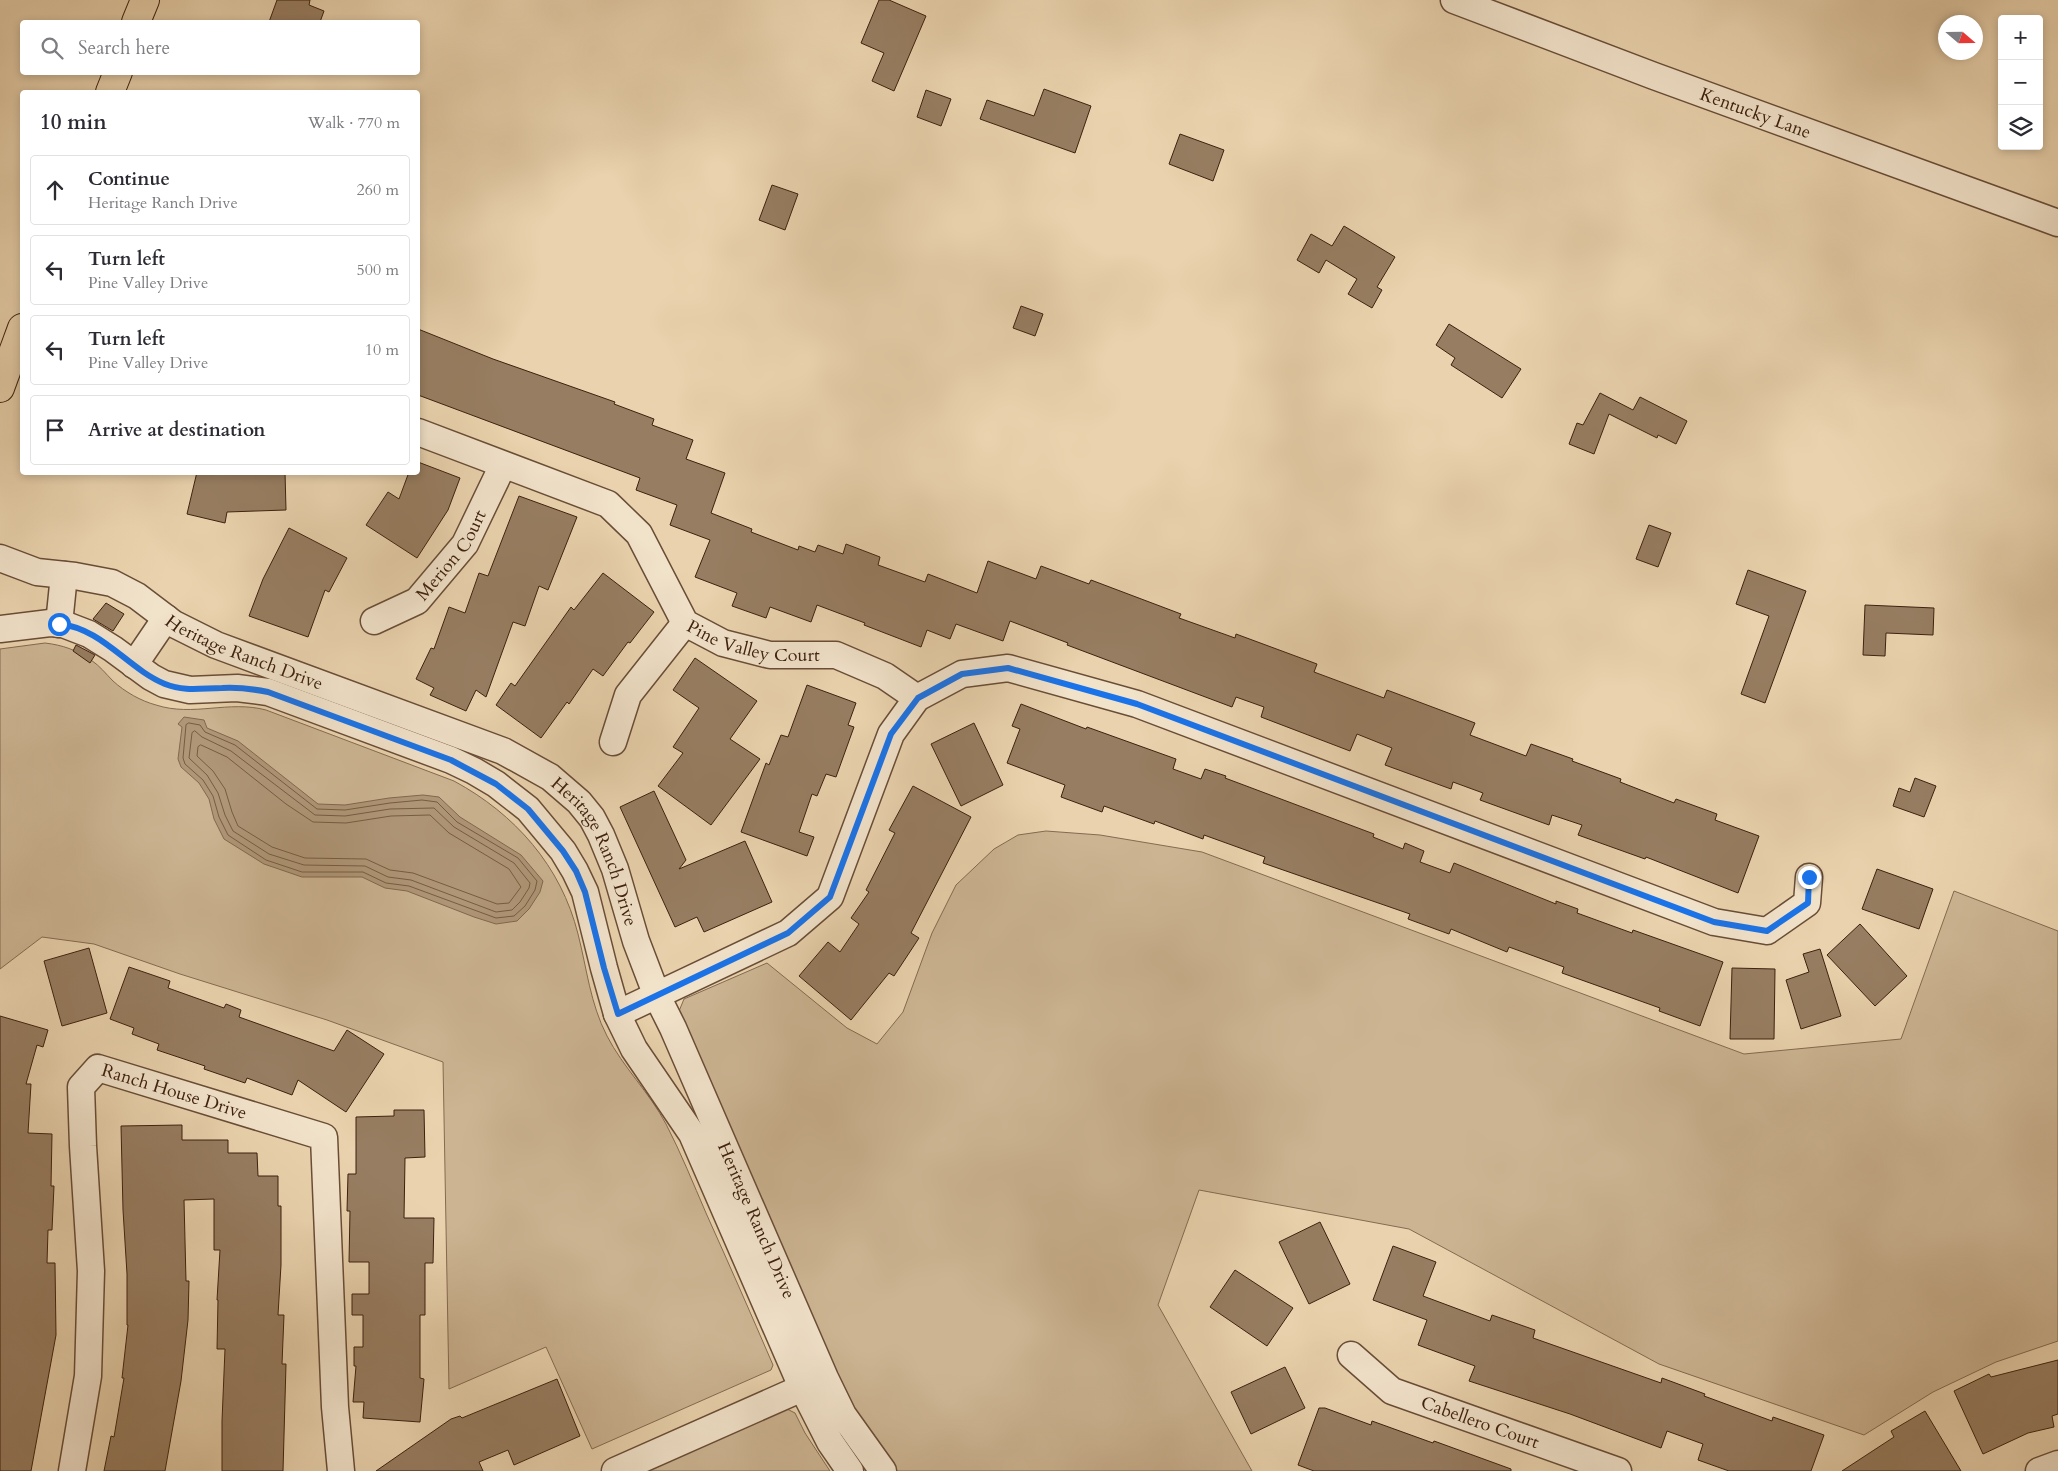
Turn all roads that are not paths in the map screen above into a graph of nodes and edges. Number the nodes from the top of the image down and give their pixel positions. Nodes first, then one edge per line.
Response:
1 (145, 0) edge
2 (1454, 0) edge
3 (137, 20) edge
4 (117, 75) edge
5 (111, 90) edge
6 (2058, 223) edge
7 (20, 333) edge
8 (0, 388) edge
9 (420, 433) edge
10 (503, 465) junction
11 (0, 558) edge
12 (64, 575) junction
13 (166, 618) junction
14 (374, 621) dead end
15 (685, 623) junction
16 (59, 624) junction
17 (0, 629) edge
18 (134, 665) junction
19 (918, 698) junction
20 (614, 742) dead end
21 (1809, 877) dead end
22 (657, 996) junction
23 (618, 1014) junction
24 (1351, 1355) dead end
25 (813, 1382) junction
26 (2058, 1464) edge
27 (72, 1471) edge
28 (341, 1471) edge
29 (615, 1471) edge
30 (850, 1471) edge
31 (883, 1471) edge
32 (1618, 1471) edge
33 (2039, 1471) edge

1 - 3 main road
2 - 6 street, Kentucky Lane
4 - 5 main road
7 - 8 main road
9 - 10 street, Pine Valley Court
10 - 14 street, Merion Court
10 - 15 street, Pine Valley Court
11 - 12 street, Heritage Ranch Drive
12 - 13 street, Heritage Ranch Drive
12 - 16 street
13 - 18 street
13 - 22 street, Heritage Ranch Drive
15 - 19 street, Pine Valley Court
15 - 20 street
16 - 17 street, Heritage Ranch Drive
16 - 18 street, Heritage Ranch Drive
18 - 23 street, Heritage Ranch Drive
19 - 21 street
19 - 22 street
22 - 23 street
22 - 25 street, Heritage Ranch Drive
23 - 25 street, Heritage Ranch Drive
24 - 32 street, Cabellero Court
25 - 29 street
25 - 30 street, Heritage Ranch Drive
25 - 31 street, Heritage Ranch Drive
26 - 33 street
27 - 28 street, Ranch House Drive

